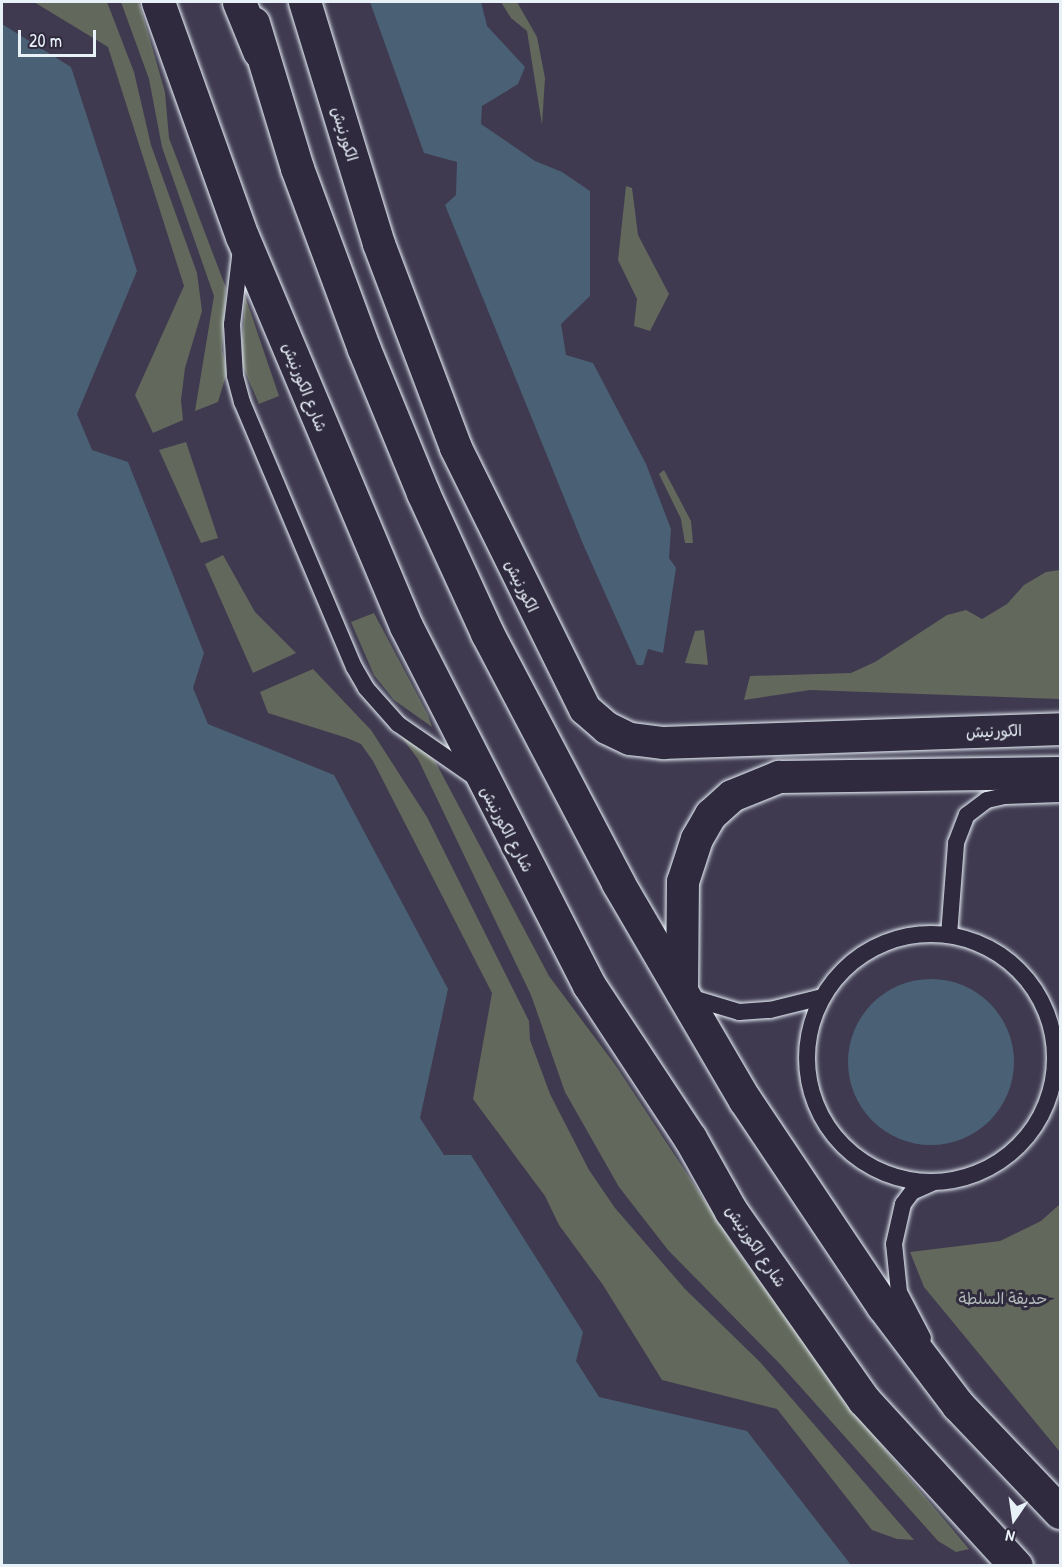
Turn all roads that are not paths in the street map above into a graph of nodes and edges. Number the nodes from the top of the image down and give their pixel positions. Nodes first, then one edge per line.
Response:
1 (158, 2) edge
2 (239, 2) edge
3 (248, 2) edge
4 (305, 2) edge
5 (259, 51) junction
6 (242, 236) junction
7 (1060, 729) edge
8 (1060, 773) edge
9 (483, 783) junction
10 (1060, 794) edge
11 (949, 935) junction
12 (682, 993) junction
13 (822, 997) junction
14 (933, 1183) junction
15 (958, 1405) junction
16 (1060, 1512) edge
17 (1016, 1566) edge

1 - 6 highway, شارع الكورنيش
2 - 5 highway
3 - 5 highway
4 - 7 street, الكورنيش
5 - 12 highway
6 - 9 highway, شارع الكورنيش
6 - 9 lane
8 - 12 street
9 - 17 highway, شارع الكورنيش
10 - 11 lane
11 - 13 lane
11 - 14 lane
12 - 13 lane
12 - 15 highway
13 - 14 lane
14 - 15 lane
15 - 16 highway

